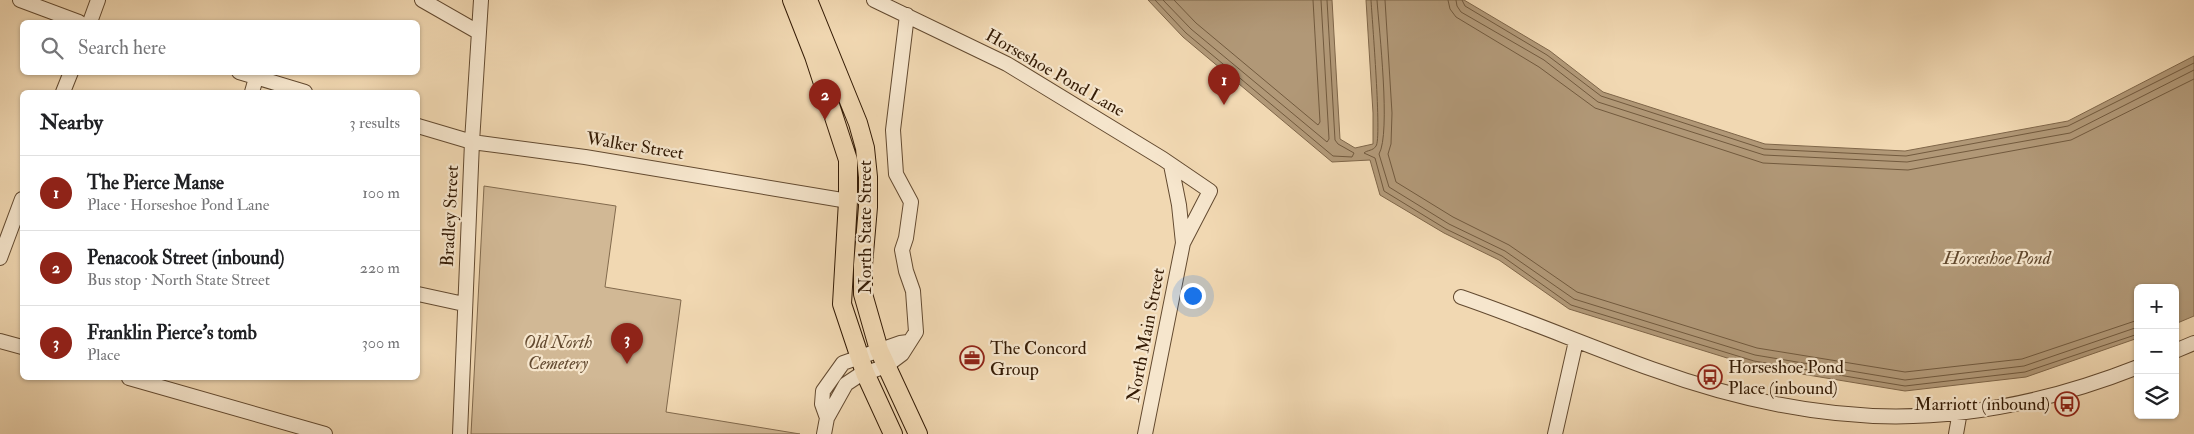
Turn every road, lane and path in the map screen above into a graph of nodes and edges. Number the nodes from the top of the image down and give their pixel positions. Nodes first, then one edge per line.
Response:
1 (20, 0) edge
2 (98, 0) edge
3 (422, 0) edge
4 (481, 0) edge
5 (792, 0) edge
6 (808, 0) edge
7 (874, 0) edge
8 (908, 15) junction
9 (74, 20) edge
10 (91, 20) edge
11 (478, 32) junction
12 (70, 75) edge
13 (248, 75) edge
14 (256, 78) junction
15 (64, 90) edge
16 (253, 90) edge
17 (298, 90) edge
18 (420, 127) edge
19 (472, 142) junction
20 (1171, 165) junction
21 (1210, 191) joint
22 (848, 200) junction
23 (20, 204) edge
24 (1182, 243) junction
25 (0, 258) edge
26 (420, 294) edge
27 (1461, 297) dead end
28 (464, 304) junction
29 (0, 341) edge
30 (1576, 341) junction
31 (2194, 343) edge
32 (20, 346) edge
33 (2179, 349) edge
34 (858, 356) junction
35 (882, 358) junction
36 (2134, 369) edge
37 (864, 373) junction
38 (136, 380) edge
39 (1958, 417) junction
40 (827, 418) junction
41 (319, 433) edge
42 (460, 434) edge
43 (824, 434) edge
44 (893, 434) edge
45 (918, 434) edge
46 (1145, 434) edge
47 (1555, 434) edge
48 (1956, 434) edge

1 - 9 street
2 - 10 street
3 - 11 street
4 - 11 street, Bradley Street
5 - 22 main road, North State Street
6 - 35 main road, North State Street
7 - 8 street, Horseshoe Pond Lane
8 - 20 street, Horseshoe Pond Lane
8 - 35 street
11 - 19 street, Bradley Street
12 - 15 street
13 - 14 street
14 - 16 street
14 - 17 street
18 - 19 street, Walker Street
19 - 22 street, Walker Street
19 - 28 street, Bradley Street
20 - 21 street, Horseshoe Pond Lane
20 - 24 street, North Main Street
21 - 24 street, North Main Street
22 - 34 main road, North State Street
23 - 25 street
24 - 46 street, North Main Street
26 - 28 street
27 - 30 street
28 - 42 street, Bradley Street
29 - 32 street
30 - 39 street
30 - 47 street
31 - 33 street
34 - 35 street
34 - 37 main road, North State Street
34 - 40 street
35 - 37 street
35 - 45 main road, North State Street
36 - 39 street
37 - 40 street
37 - 44 main road, North State Street
38 - 41 street
39 - 48 street
40 - 43 street

